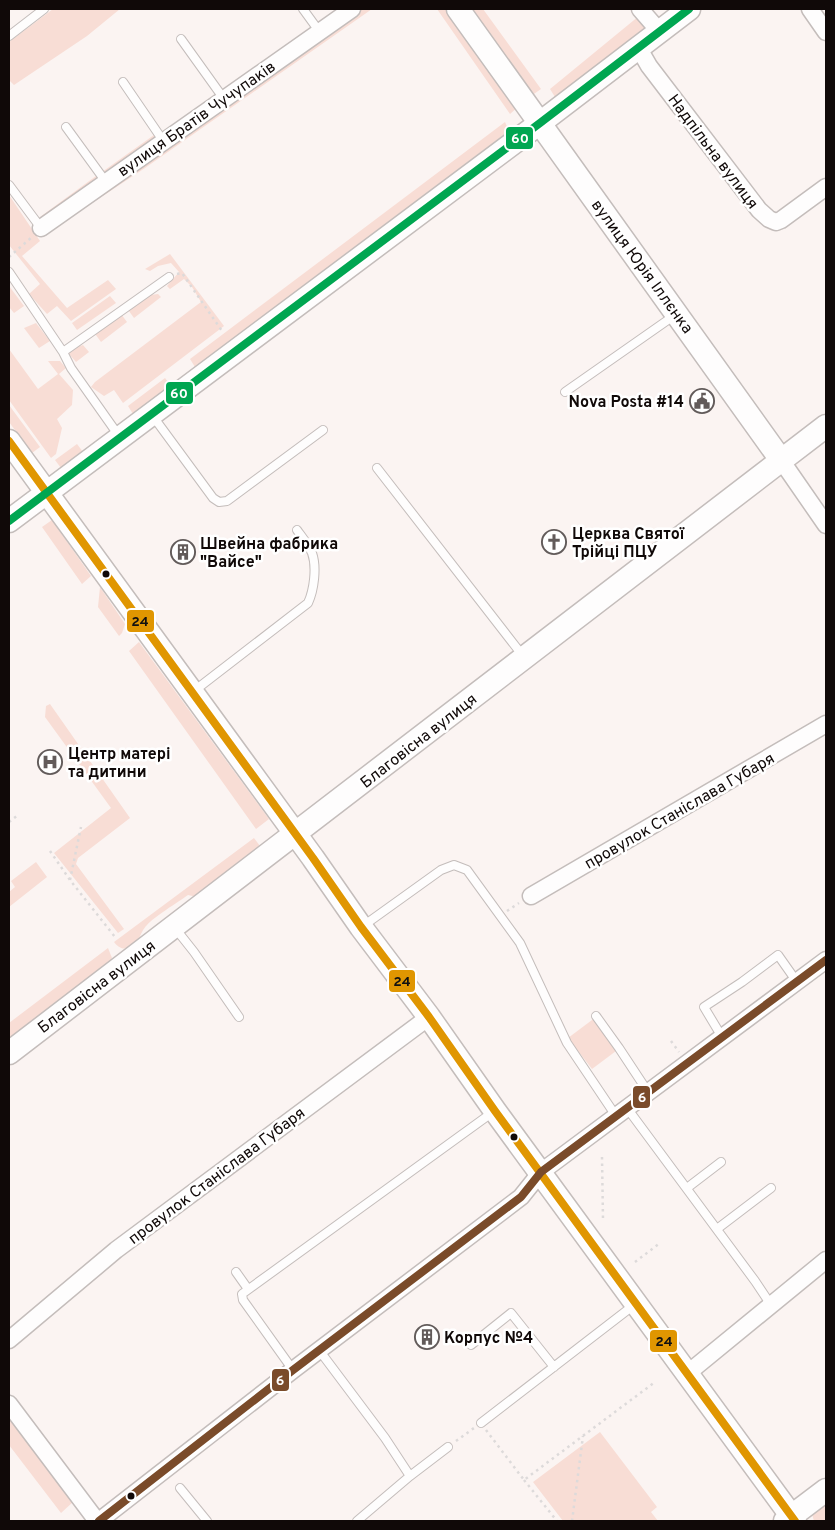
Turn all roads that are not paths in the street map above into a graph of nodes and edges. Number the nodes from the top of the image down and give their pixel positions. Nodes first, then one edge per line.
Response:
1 (44, 9) edge
2 (303, 9) edge
3 (352, 9) edge
4 (458, 9) edge
5 (640, 9) edge
6 (689, 9) edge
7 (810, 9) edge
8 (319, 31) junction
9 (660, 32) junction
10 (826, 32) edge
11 (9, 36) edge
12 (181, 39) dead end
13 (638, 47) junction
14 (124, 82) dead end
15 (224, 99) junction
16 (540, 123) junction
17 (66, 126) dead end
18 (164, 142) junction
19 (106, 182) junction
20 (9, 185) edge
21 (826, 187) edge
22 (41, 228) joint
23 (9, 272) edge
24 (169, 277) road end
25 (677, 314) junction
26 (63, 352) junction
27 (565, 392) dead end
28 (151, 414) junction
29 (826, 426) edge
30 (323, 430) dead end
31 (120, 437) junction
32 (9, 441) edge
33 (782, 460) junction
34 (377, 468) dead end
35 (47, 492) junction
36 (9, 521) edge
37 (826, 524) edge
38 (297, 530) dead end
39 (524, 658) junction
40 (192, 693) junction
41 (826, 724) edge
42 (295, 834) junction
43 (531, 896) road end
44 (174, 926) junction
45 (361, 927) junction
46 (826, 960) edge
47 (797, 982) junction
48 (596, 1016) dead end
49 (429, 1017) junction
50 (239, 1018) dead end
51 (722, 1037) junction
52 (9, 1053) edge
53 (648, 1092) junction
54 (495, 1111) junction
55 (622, 1112) junction
56 (721, 1162) dead end
57 (541, 1172) junction
58 (687, 1188) junction
59 (771, 1188) dead end
60 (717, 1229) junction
61 (826, 1260) edge
62 (236, 1272) dead end
63 (248, 1289) junction
64 (637, 1303) junction
65 (771, 1305) junction
66 (9, 1340) edge
67 (471, 1345) dead end
68 (319, 1350) junction
69 (554, 1367) junction
70 (293, 1370) junction
71 (688, 1373) junction
72 (10, 1409) edge
73 (481, 1423) road end
74 (448, 1447) road end
75 (410, 1476) junction
76 (180, 1488) dead end
77 (826, 1490) edge
78 (791, 1520) edge
79 (98, 1521) edge
80 (208, 1521) edge
81 (357, 1521) edge

1 - 11 lane
2 - 8 lane
3 - 8 street, вулиця Братів Чучупаків
4 - 16 main road, вулиця Юрія Іллєнка
5 - 9 street
6 - 9 main road
7 - 10 street
8 - 15 street, вулиця Братів Чучупаків
9 - 13 main road
12 - 15 lane
13 - 16 main road
13 - 21 street, Надпільна вулиця
14 - 18 lane
15 - 18 street, вулиця Братів Чучупаків
16 - 25 main road, вулиця Юрія Іллєнка
16 - 28 main road
17 - 19 lane
18 - 19 street, вулиця Братів Чучупаків
19 - 22 street, вулиця Братів Чучупаків
20 - 22 lane
23 - 26 lane
24 - 26 lane
25 - 27 lane
25 - 33 main road, вулиця Юрія Іллєнка
26 - 31 lane
28 - 30 lane
28 - 31 main road
29 - 33 main road, Благовісна вулиця
31 - 35 main road
32 - 35 main road
33 - 37 street, вулиця Юрія Іллєнка
33 - 39 main road, Благовісна вулиця
34 - 39 lane
35 - 36 main road
35 - 40 main road
38 - 40 lane
39 - 42 main road, Благовісна вулиця
40 - 42 main road
41 - 43 street, провулок Станіслава Губаря
42 - 44 main road, Благовісна вулиця
42 - 45 main road
44 - 50 lane
44 - 52 main road, Благовісна вулиця
45 - 49 main road
45 - 55 lane
46 - 47 street
47 - 51 street
47 - 51 lane
48 - 53 lane
49 - 54 main road
49 - 66 street, провулок Станіслава Губаря
51 - 53 street
53 - 55 street
54 - 57 main road
54 - 63 lane
55 - 57 street
55 - 58 lane
56 - 58 lane
57 - 64 main road
57 - 68 street
58 - 60 lane
59 - 60 lane
60 - 65 lane
61 - 65 street
62 - 63 lane
63 - 70 lane
64 - 69 lane
64 - 71 main road
65 - 71 street
67 - 69 lane
68 - 70 street
68 - 75 lane
69 - 73 lane
70 - 79 street
71 - 78 main road
72 - 79 street
74 - 75 lane
75 - 81 lane
76 - 80 lane
77 - 78 main road

